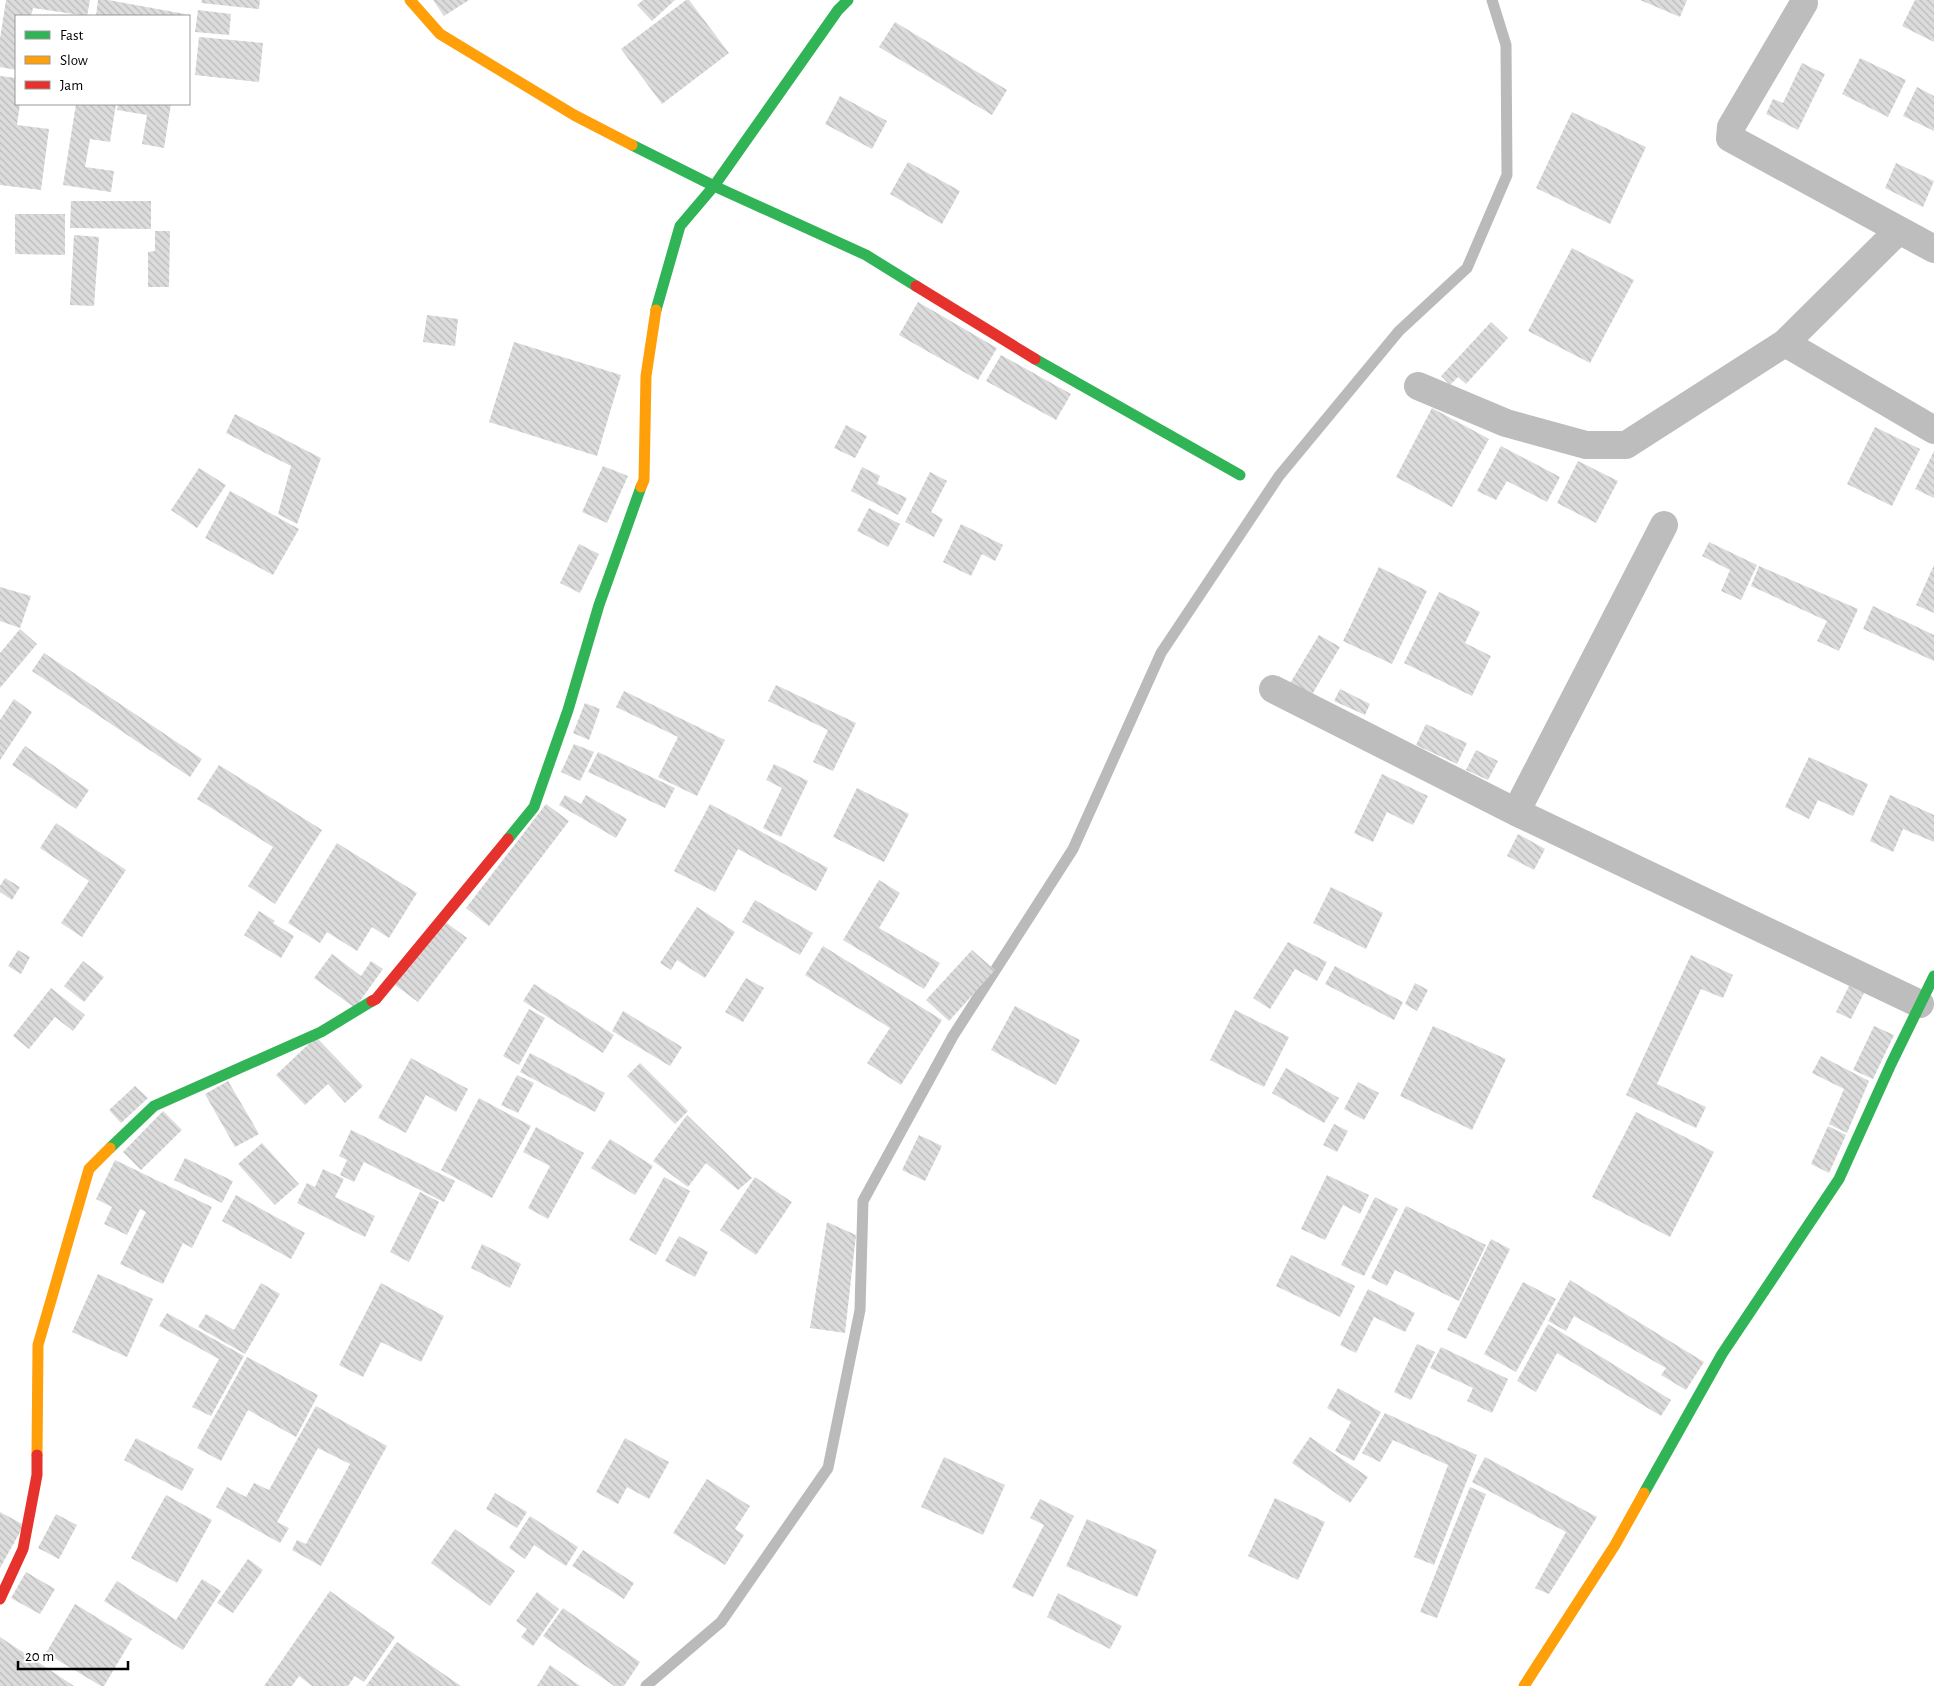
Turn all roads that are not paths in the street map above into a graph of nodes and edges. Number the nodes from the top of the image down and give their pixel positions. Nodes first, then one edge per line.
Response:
1 (410, 0) edge
2 (848, 0) edge
3 (1804, 3) dead end
4 (714, 186) junction
5 (1899, 230) junction
6 (1934, 249) edge
7 (1785, 343) junction
8 (1418, 386) dead end
9 (1934, 430) edge
10 (1240, 475) dead end
11 (1664, 525) dead end
12 (1273, 689) dead end
13 (1516, 812) junction
14 (1934, 976) edge
15 (1920, 1004) junction
16 (0, 1599) edge
17 (1524, 1686) edge

1 - 4 street
2 - 4 street
3 - 5 street
4 - 10 street
4 - 16 street
5 - 6 street
5 - 7 street
7 - 8 street
7 - 9 street
11 - 13 street
12 - 13 street
13 - 15 street
14 - 15 street
15 - 17 street

